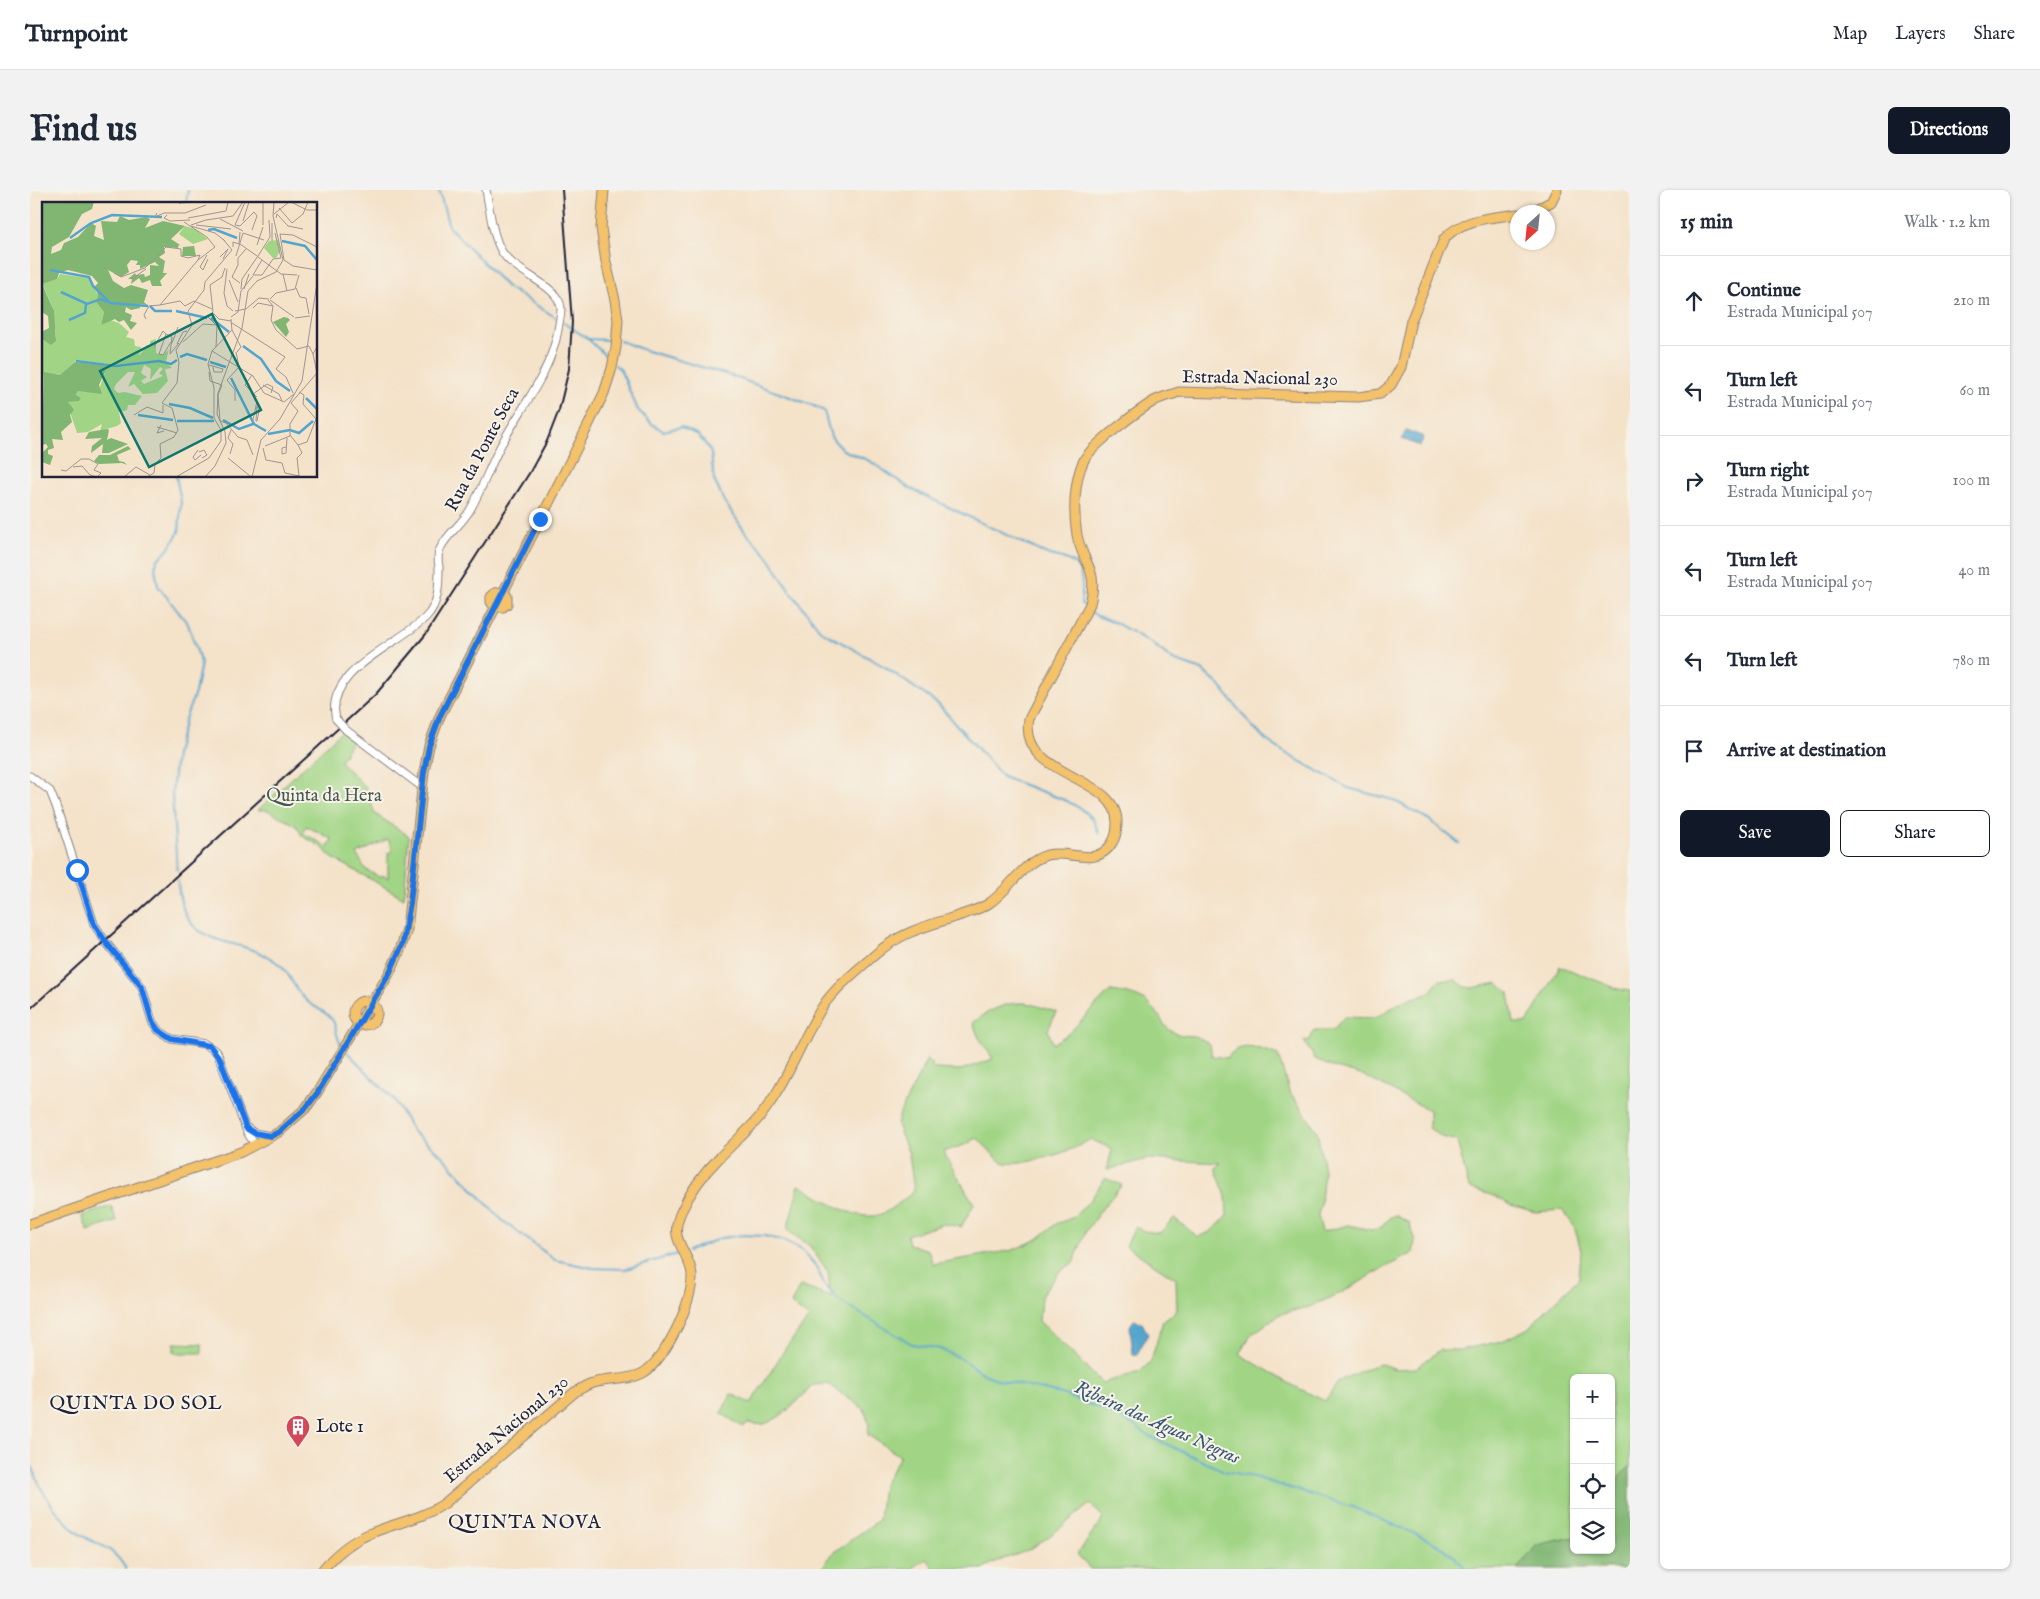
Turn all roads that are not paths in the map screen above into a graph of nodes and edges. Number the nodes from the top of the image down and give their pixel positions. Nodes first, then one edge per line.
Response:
1 (486, 190) edge
2 (604, 190) edge
3 (1557, 190) edge
4 (1545, 205) edge
5 (1510, 215) edge
6 (30, 776) edge
7 (422, 787) junction
8 (371, 1003) junction
9 (359, 1023) junction
10 (248, 1131) junction
11 (271, 1136) junction
12 (255, 1145) junction
13 (241, 1152) junction
14 (30, 1224) edge
15 (322, 1569) edge

1 - 7 street, Rua da Ponte Seca, bridge
2 - 7 main road
3 - 4 main road
5 - 15 main road, Estrada Nacional 230
6 - 10 street
7 - 8 main road
8 - 9 main road
8 - 9 main road
9 - 11 main road
10 - 11 street
10 - 12 street
10 - 13 street
11 - 12 main road
12 - 13 main road
13 - 14 main road

